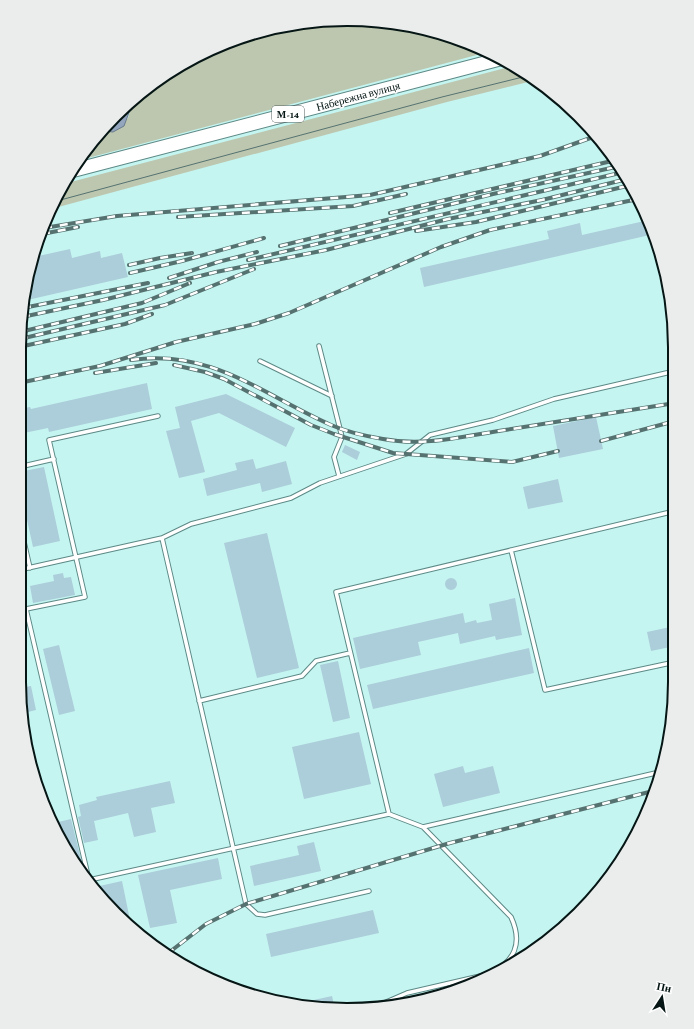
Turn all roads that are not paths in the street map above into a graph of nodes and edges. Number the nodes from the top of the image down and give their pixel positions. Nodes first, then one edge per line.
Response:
1 (493, 61) edge
2 (80, 169) edge
3 (319, 346) dead end
4 (260, 361) dead end
5 (668, 373) edge
6 (332, 396) junction
7 (158, 416) dead end
8 (54, 459) junction
9 (26, 465) edge
10 (339, 476) junction
11 (668, 513) edge
12 (162, 538) junction
13 (511, 550) junction
14 (26, 551) edge
15 (76, 557) junction
16 (30, 568) junction
17 (26, 569) edge
18 (26, 609) edge
19 (26, 609) edge
20 (350, 653) junction
21 (668, 664) edge
22 (199, 700) junction
23 (655, 773) edge
24 (389, 814) junction
25 (423, 827) junction
26 (232, 848) junction
27 (86, 869) edge
28 (94, 879) edge
29 (369, 891) dead end
30 (510, 959) edge
31 (472, 978) edge
32 (392, 1000) edge

1 - 2 highway, Набережна вулиця / М-14
3 - 6 lane
4 - 6 lane
5 - 10 lane
6 - 10 lane
7 - 8 lane
8 - 9 lane
8 - 15 lane
10 - 12 lane
11 - 13 lane
12 - 15 lane
12 - 22 lane
13 - 20 lane
13 - 21 lane
14 - 16 lane
15 - 16 lane
15 - 18 lane
16 - 17 lane
19 - 27 lane
20 - 22 lane
20 - 24 lane
22 - 26 lane
23 - 25 lane
24 - 25 lane
24 - 26 lane
25 - 30 lane
26 - 28 lane
26 - 29 lane
31 - 32 lane

